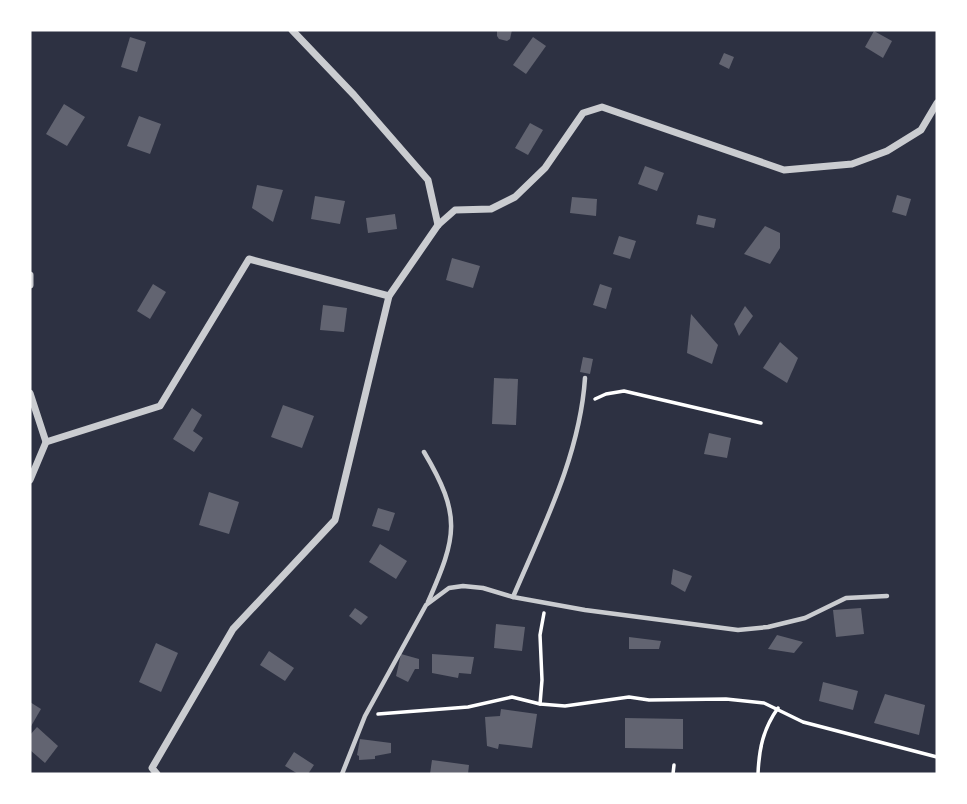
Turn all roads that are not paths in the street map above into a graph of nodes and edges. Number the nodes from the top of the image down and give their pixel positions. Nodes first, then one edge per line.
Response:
1 (292, 30) edge
2 (937, 103) edge
3 (438, 225) junction
4 (30, 275) edge
5 (30, 285) edge
6 (389, 296) junction
7 (585, 378) dead end
8 (30, 393) edge
9 (46, 442) junction
10 (424, 452) dead end
11 (30, 480) edge
12 (887, 596) dead end
13 (513, 597) junction
14 (426, 605) junction
15 (157, 774) edge
16 (342, 774) edge

1 - 3 street
2 - 3 street
3 - 6 street
4 - 5 street
6 - 9 street
6 - 15 street
7 - 13 lane
8 - 9 street
9 - 11 street
10 - 14 lane
12 - 13 lane
13 - 14 lane
14 - 16 lane

